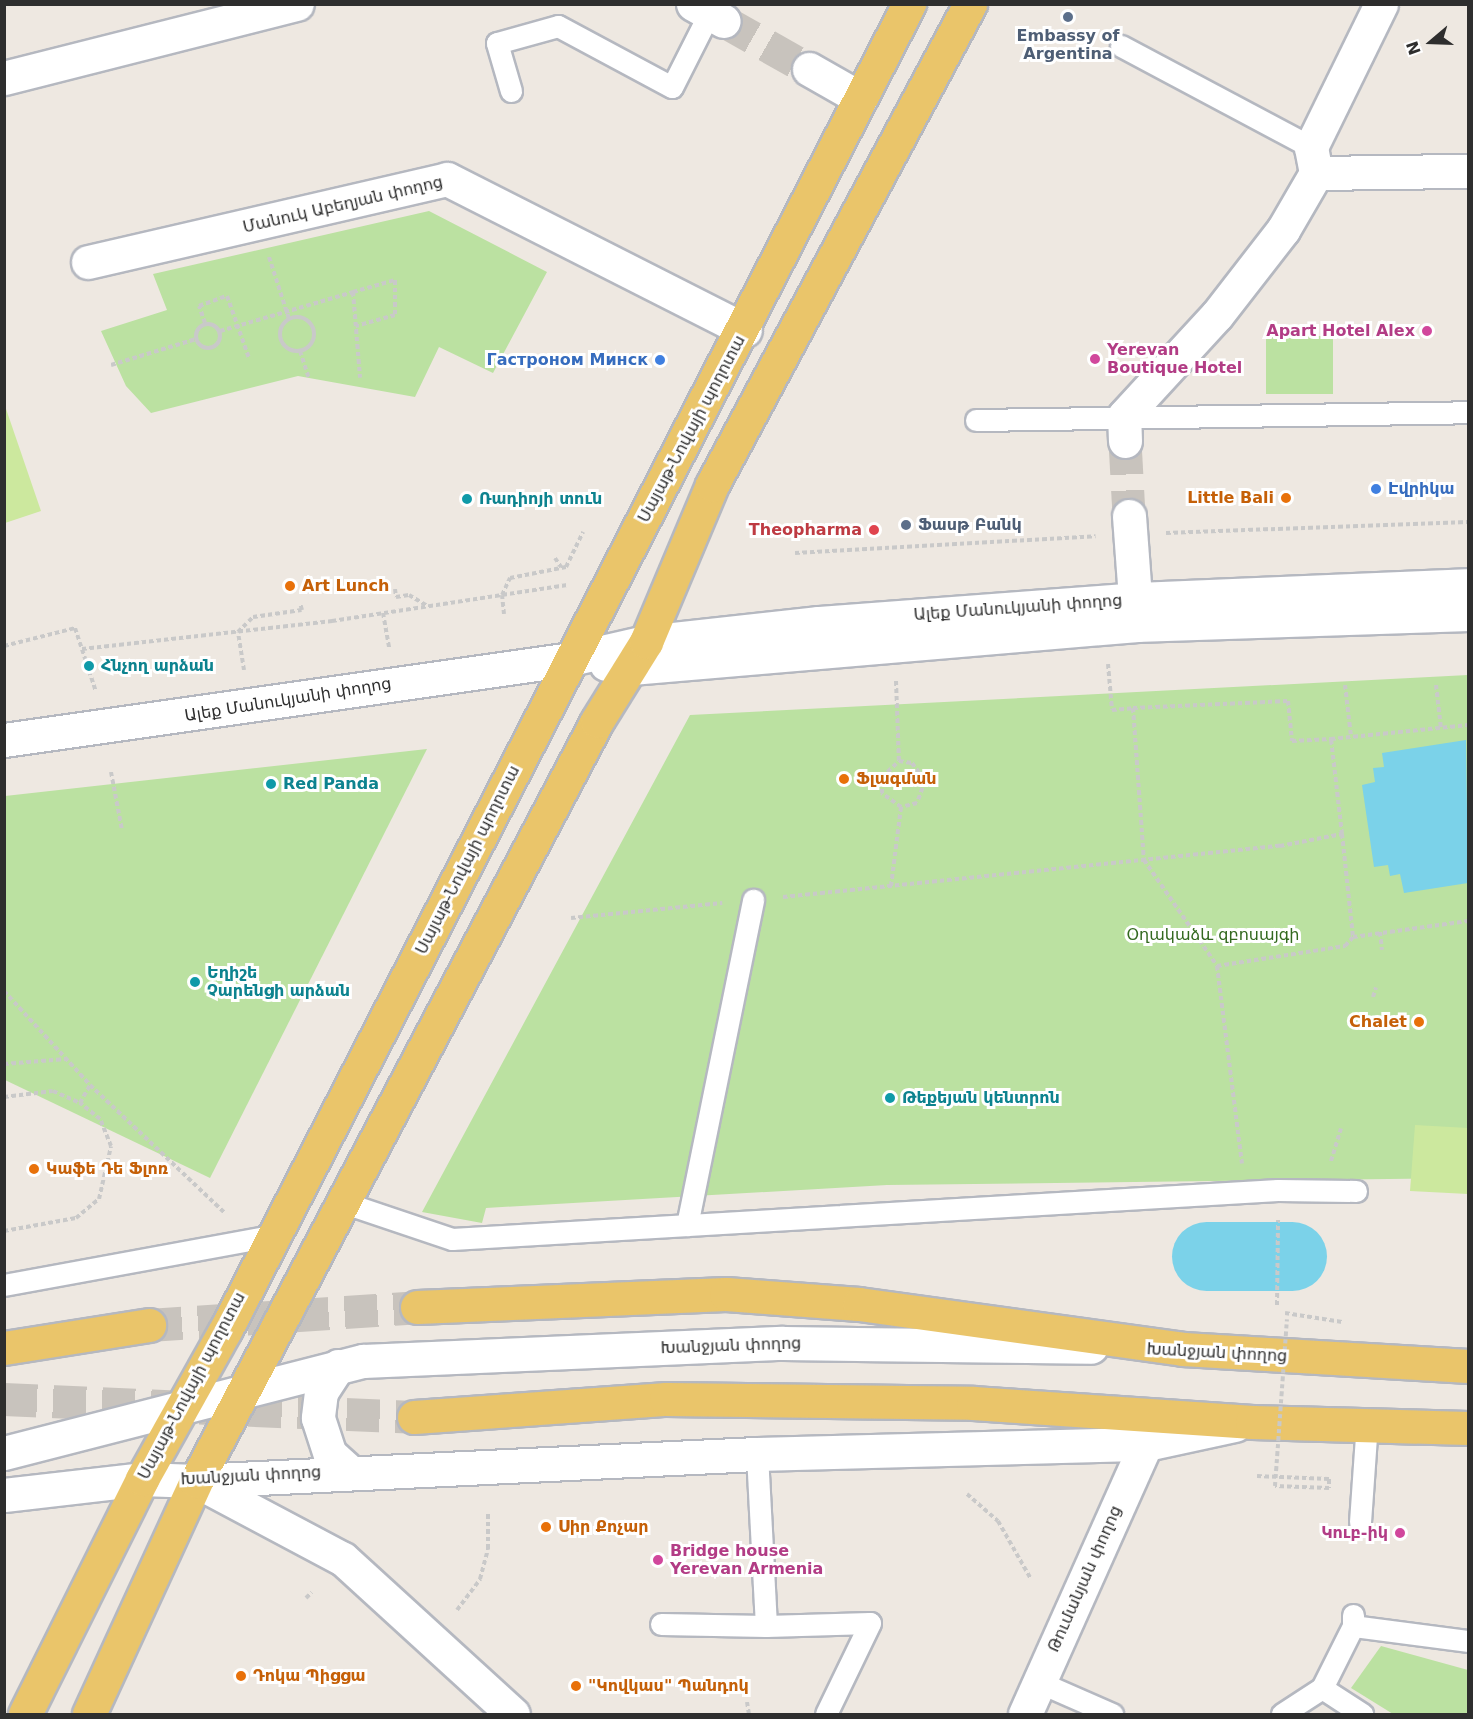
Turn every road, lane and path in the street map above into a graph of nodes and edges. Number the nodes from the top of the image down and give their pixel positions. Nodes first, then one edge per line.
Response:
1 (297, 4) edge
2 (909, 4) edge
3 (970, 4) edge
4 (1381, 4) edge
5 (710, 11) edge
6 (1121, 46) dead end
7 (809, 69) tunnel mouth
8 (4, 78) edge
9 (511, 91) dead end
10 (860, 98) junction
11 (1313, 160) junction
12 (1468, 171) edge
13 (258, 224) junction
14 (88, 262) dead end
15 (353, 292) junction
16 (287, 312) junction
17 (290, 319) junction
18 (205, 323) junction
19 (238, 326) junction
20 (356, 326) junction
21 (746, 330) junction
22 (220, 331) junction
23 (196, 339) junction
24 (300, 351) junction
25 (249, 358) dead end
26 (111, 365) dead end
27 (360, 378) dead end
28 (309, 379) dead end
29 (1468, 412) edge
30 (975, 420) dead end
31 (1124, 428) junction
32 (1129, 516) tunnel mouth
33 (583, 532) dead end
34 (555, 558) dead end
35 (561, 567) junction
36 (567, 585) dead end
37 (1468, 585) edge
38 (395, 589) dead end
39 (502, 595) junction
40 (300, 603) dead end
41 (428, 606) junction
42 (1136, 612) junction
43 (383, 613) junction
44 (504, 614) dead end
45 (1468, 614) edge
46 (238, 632) junction
47 (4, 646) edge
48 (82, 649) junction
49 (389, 652) dead end
50 (1107, 654) dead end
51 (638, 655) junction
52 (571, 659) junction
53 (244, 673) dead end
54 (895, 673) dead end
55 (1345, 684) dead end
56 (1436, 685) dead end
57 (96, 695) dead end
58 (1132, 708) junction
59 (1468, 725) edge
60 (1441, 728) junction
61 (1351, 736) junction
62 (1331, 739) junction
63 (4, 740) edge
64 (899, 761) junction
65 (111, 772) dead end
66 (901, 807) junction
67 (122, 830) dead end
68 (1342, 834) junction
69 (1144, 860) junction
70 (891, 886) junction
71 (753, 900) junction
72 (571, 918) dead end
73 (1468, 921) edge
74 (1380, 932) junction
75 (1353, 937) junction
76 (1382, 950) dead end
77 (1217, 966) junction
78 (1376, 987) dead end
79 (4, 991) edge
80 (1373, 997) dead end
81 (66, 1059) junction
82 (4, 1064) edge
83 (90, 1085) junction
84 (4, 1097) edge
85 (80, 1103) junction
86 (1356, 1191) dead end
87 (1245, 1192) junction
88 (342, 1202) junction
89 (231, 1218) dead end
90 (1278, 1221) dead end
91 (687, 1225) junction
92 (4, 1231) edge
93 (270, 1236) junction
94 (4, 1285) edge
95 (1277, 1305) dead end
96 (417, 1307) tunnel mouth
97 (1287, 1319) dead end
98 (149, 1325) tunnel mouth
99 (4, 1348) edge
100 (1183, 1349) junction
101 (338, 1366) junction
102 (1468, 1366) edge
103 (249, 1389) junction
104 (179, 1409) junction
105 (414, 1417) tunnel mouth
106 (1252, 1422) junction
107 (1367, 1422) junction
108 (1468, 1428) edge
109 (1146, 1444) junction
110 (4, 1453) edge
111 (757, 1454) junction
112 (349, 1471) junction
113 (1257, 1476) dead end
114 (142, 1479) junction
115 (196, 1481) junction
116 (967, 1494) dead end
117 (4, 1495) edge
118 (488, 1511) dead end
119 (1360, 1522) dead end
120 (1031, 1579) dead end
121 (312, 1592) dead end
122 (306, 1598) dead end
123 (457, 1610) dead end
124 (661, 1624) dead end
125 (766, 1626) junction
126 (1468, 1641) edge
127 (1040, 1682) junction
128 (1322, 1688) junction
129 (747, 1701) dead end
130 (25, 1714) edge
131 (89, 1714) edge
132 (513, 1714) edge
133 (749, 1714) edge
134 (826, 1714) edge
135 (1025, 1714) edge
136 (1112, 1714) edge
137 (1282, 1714) edge
138 (1362, 1714) edge

1 - 8 street
2 - 10 main road, Սայաթ-Նովայի պողոտա
3 - 51 main road
4 - 11 street
5 - 9 lane
6 - 11 lane
7 - 10 street
10 - 21 main road, Սայաթ-Նովայի պողոտա
11 - 12 street
11 - 31 street
13 - 14 street, Մանուկ Աբեղյան փողոց
13 - 16 path
13 - 21 street, Մանուկ Աբեղյան փողոց
15 - 16 path
15 - 20 path
15 - 20 path
16 - 17 path
16 - 19 path
17 - 24 path
17 - 24 path
18 - 19 path
18 - 22 path
18 - 23 path
19 - 22 path
19 - 25 path
20 - 27 path
21 - 52 main road, Սայաթ-Նովայի պողոտա
22 - 23 path
23 - 26 path
24 - 28 path
29 - 31 lane
30 - 31 lane
32 - 42 street
33 - 35 path
34 - 35 path
35 - 39 path
36 - 39 path
37 - 42 street, Ալեք Մանուկյանի փողոց
38 - 41 path
39 - 41 path
39 - 44 path
40 - 46 path
41 - 43 path
42 - 45 street, Ալեք Մանուկյանի փողոց
42 - 51 street, Ալեք Մանուկյանի փողոց
43 - 46 path
43 - 49 path
46 - 48 path
46 - 53 path
47 - 48 path
48 - 57 path
50 - 58 path
51 - 52 street, Ալեք Մանուկյանի փողոց
51 - 88 main road
52 - 63 street, Ալեք Մանուկյանի փողոց
52 - 93 main road, Սայաթ-Նովայի պողոտա
54 - 64 path
55 - 61 path
56 - 60 path
58 - 62 path
58 - 69 path
59 - 60 path
60 - 61 path
61 - 62 path
62 - 68 path
64 - 66 path
64 - 66 path
65 - 67 path
66 - 70 path
68 - 69 path
68 - 75 path
69 - 70 path
69 - 77 path
70 - 71 path
71 - 72 path
71 - 91 lane
73 - 74 path
74 - 75 path
74 - 76 path
75 - 77 path
77 - 87 path
78 - 80 path
79 - 81 path
81 - 82 path
81 - 83 path
83 - 85 path
83 - 89 path
84 - 85 path
85 - 92 path
86 - 87 lane
87 - 91 lane
88 - 91 lane
88 - 103 main road
90 - 95 path
93 - 94 lane
93 - 104 main road, Սայաթ-Նովայի պողոտա
96 - 100 main road
97 - 113 path, bridge
98 - 99 main road
100 - 101 street, Խանջյան փողոց
100 - 102 main road, Խանջյան փողոց
101 - 103 street, Խանջյան փողոց
101 - 112 street
103 - 104 street, Խանջյան փողոց
103 - 115 main road
104 - 110 street, Խանջյան փողոց
104 - 114 main road, Սայաթ-Նովայի պողոտա
105 - 106 main road
106 - 107 main road, Խանջյան փողոց
106 - 109 street, Խանջյան փողոց
107 - 108 main road, Խանջյան փողոց
107 - 119 lane
109 - 111 street, Խանջյան փողոց
109 - 127 street, Թումանյան փողոց
111 - 112 street, Խանջյան փողոց
111 - 125 lane
112 - 115 street, Խանջյան փողոց
114 - 115 street, Խանջյան փողոց
114 - 117 street, Խանջյան փողոց
114 - 130 main road, Սայաթ-Նովայի պողոտա
115 - 131 main road
115 - 132 street
116 - 120 path
118 - 123 path
121 - 122 path
124 - 125 lane
125 - 134 lane
126 - 128 lane
127 - 135 street, Թումանյան փողոց
127 - 136 lane
128 - 137 lane
128 - 138 lane
129 - 133 path

